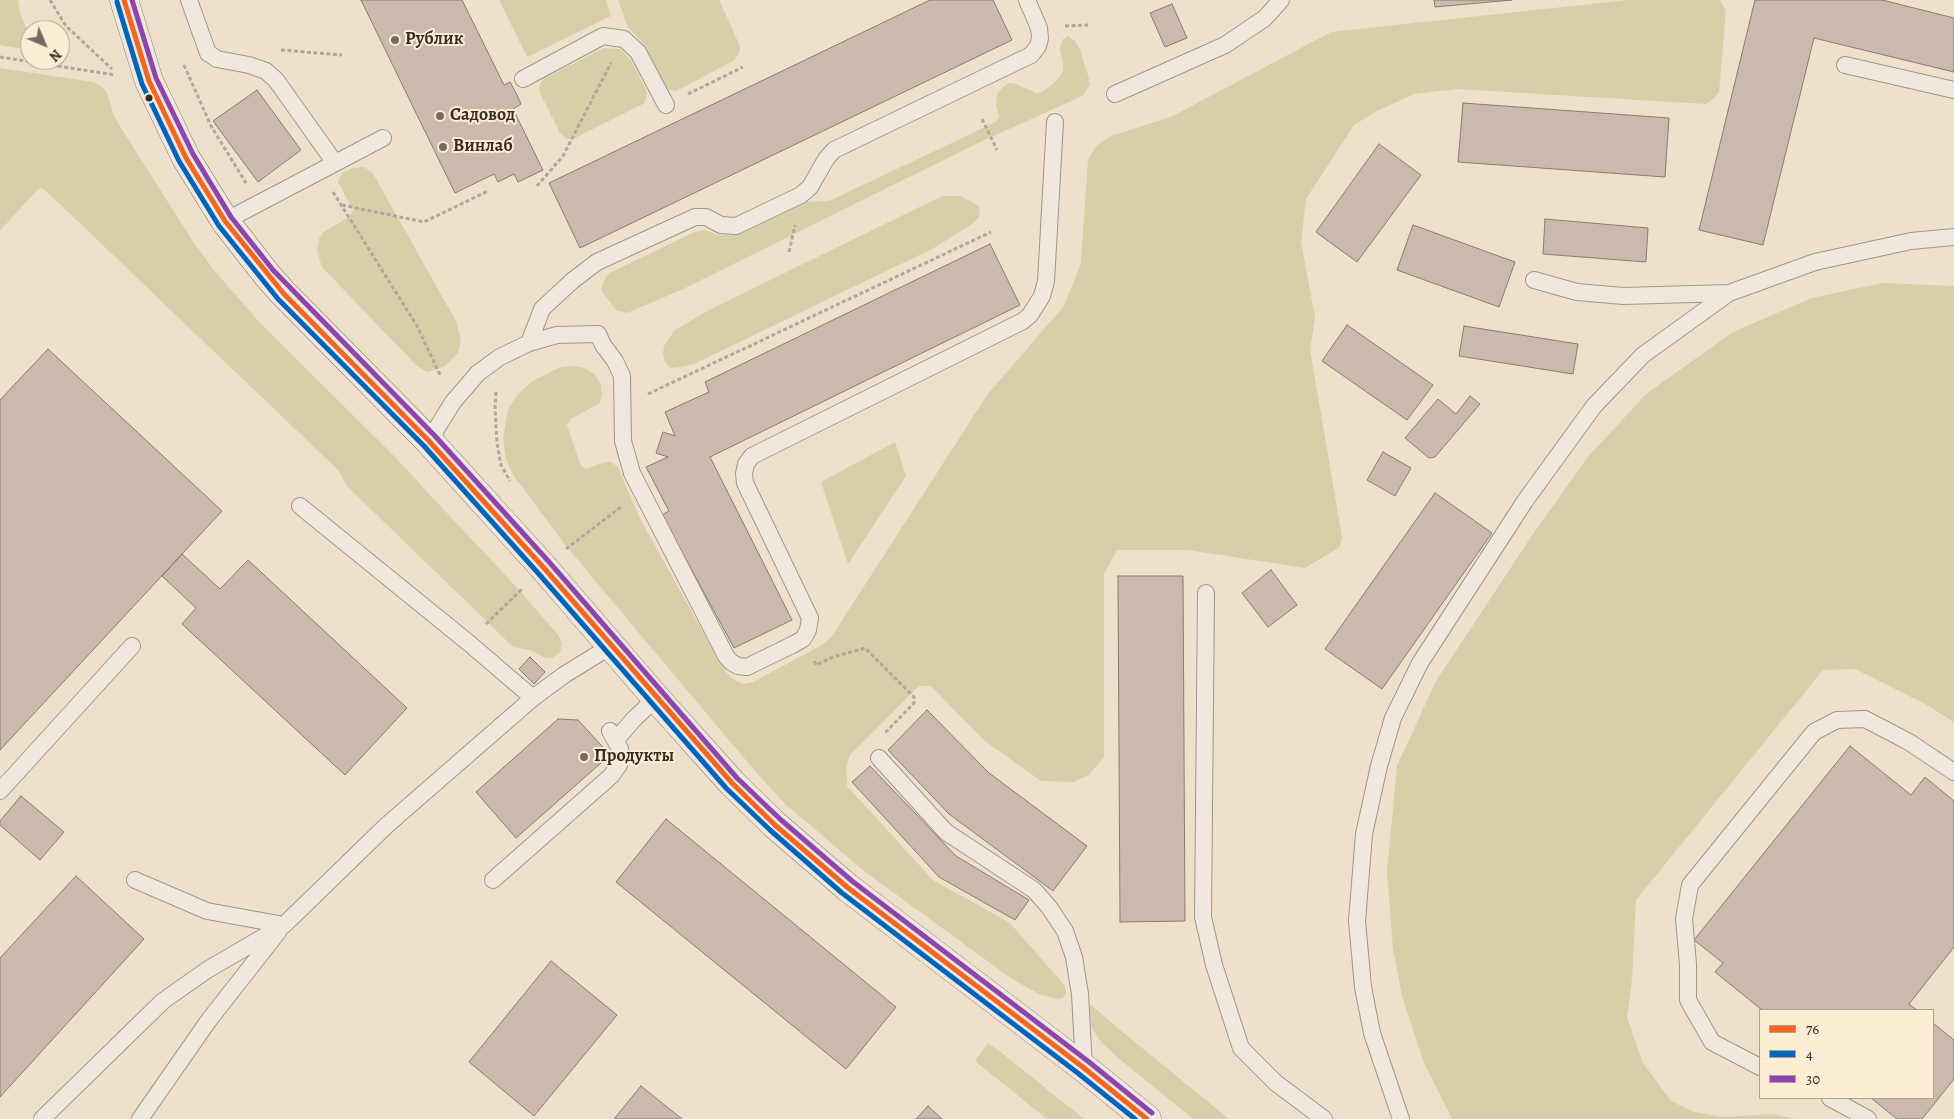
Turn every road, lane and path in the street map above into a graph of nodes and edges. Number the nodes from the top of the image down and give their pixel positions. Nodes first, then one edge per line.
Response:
1 (50, 0) edge
2 (124, 0) edge
3 (189, 0) edge
4 (1027, 0) edge
5 (1281, 0) edge
6 (624, 39) junction
7 (0, 57) edge
8 (181, 59) dead end
9 (1845, 65) dead end
10 (743, 67) dead end
11 (523, 79) dead end
12 (1954, 90) edge
13 (1115, 94) dead end
14 (686, 95) dead end
15 (666, 105) dead end
16 (982, 119) dead end
17 (1055, 122) dead end
18 (383, 138) dead end
19 (996, 150) dead end
20 (335, 163) junction
21 (536, 186) dead end
22 (488, 191) dead end
23 (258, 203) junction
24 (225, 221) junction
25 (991, 232) dead end
26 (1954, 237) edge
27 (1534, 280) dead end
28 (1729, 293) junction
29 (528, 343) junction
30 (500, 357) junction
31 (453, 402) junction
32 (622, 406) junction
33 (429, 440) junction
34 (515, 487) dead end
35 (641, 491) junction
36 (300, 506) dead end
37 (544, 568) junction
38 (524, 586) dead end
39 (1206, 593) dead end
40 (505, 605) dead end
41 (132, 646) dead end
42 (612, 646) junction
43 (833, 657) dead end
44 (533, 698) junction
45 (656, 698) junction
46 (879, 758) joint
47 (1954, 772) edge
48 (0, 791) edge
49 (135, 880) dead end
50 (493, 880) dead end
51 (284, 925) junction
52 (1759, 1066) edge
53 (1084, 1068) junction
54 (1832, 1099) edge
55 (42, 1119) edge
56 (140, 1119) edge
57 (1148, 1119) edge
58 (1324, 1119) edge
59 (1401, 1119) edge
60 (1868, 1119) edge

1 - 7 path
2 - 24 main road
3 - 20 lane
4 - 29 lane
5 - 13 lane
6 - 11 lane
6 - 15 lane
6 - 21 path
8 - 23 path
9 - 12 lane
10 - 14 path
16 - 19 path
17 - 35 lane
18 - 20 lane
20 - 23 lane
22 - 31 path
23 - 24 lane
24 - 33 main road
25 - 32 path
26 - 28 lane
27 - 28 lane
28 - 59 lane
29 - 30 lane
29 - 32 lane
30 - 31 lane
30 - 34 path
31 - 33 lane
32 - 35 lane
33 - 37 main road
35 - 37 path
36 - 44 lane
37 - 42 main road
38 - 40 path
39 - 58 lane
41 - 48 lane
42 - 44 lane
42 - 45 main road
43 - 46 path
44 - 51 lane
45 - 50 lane
45 - 53 main road
46 - 53 lane
47 - 52 lane
49 - 51 lane
51 - 55 lane
51 - 56 lane
53 - 57 main road
54 - 60 lane

